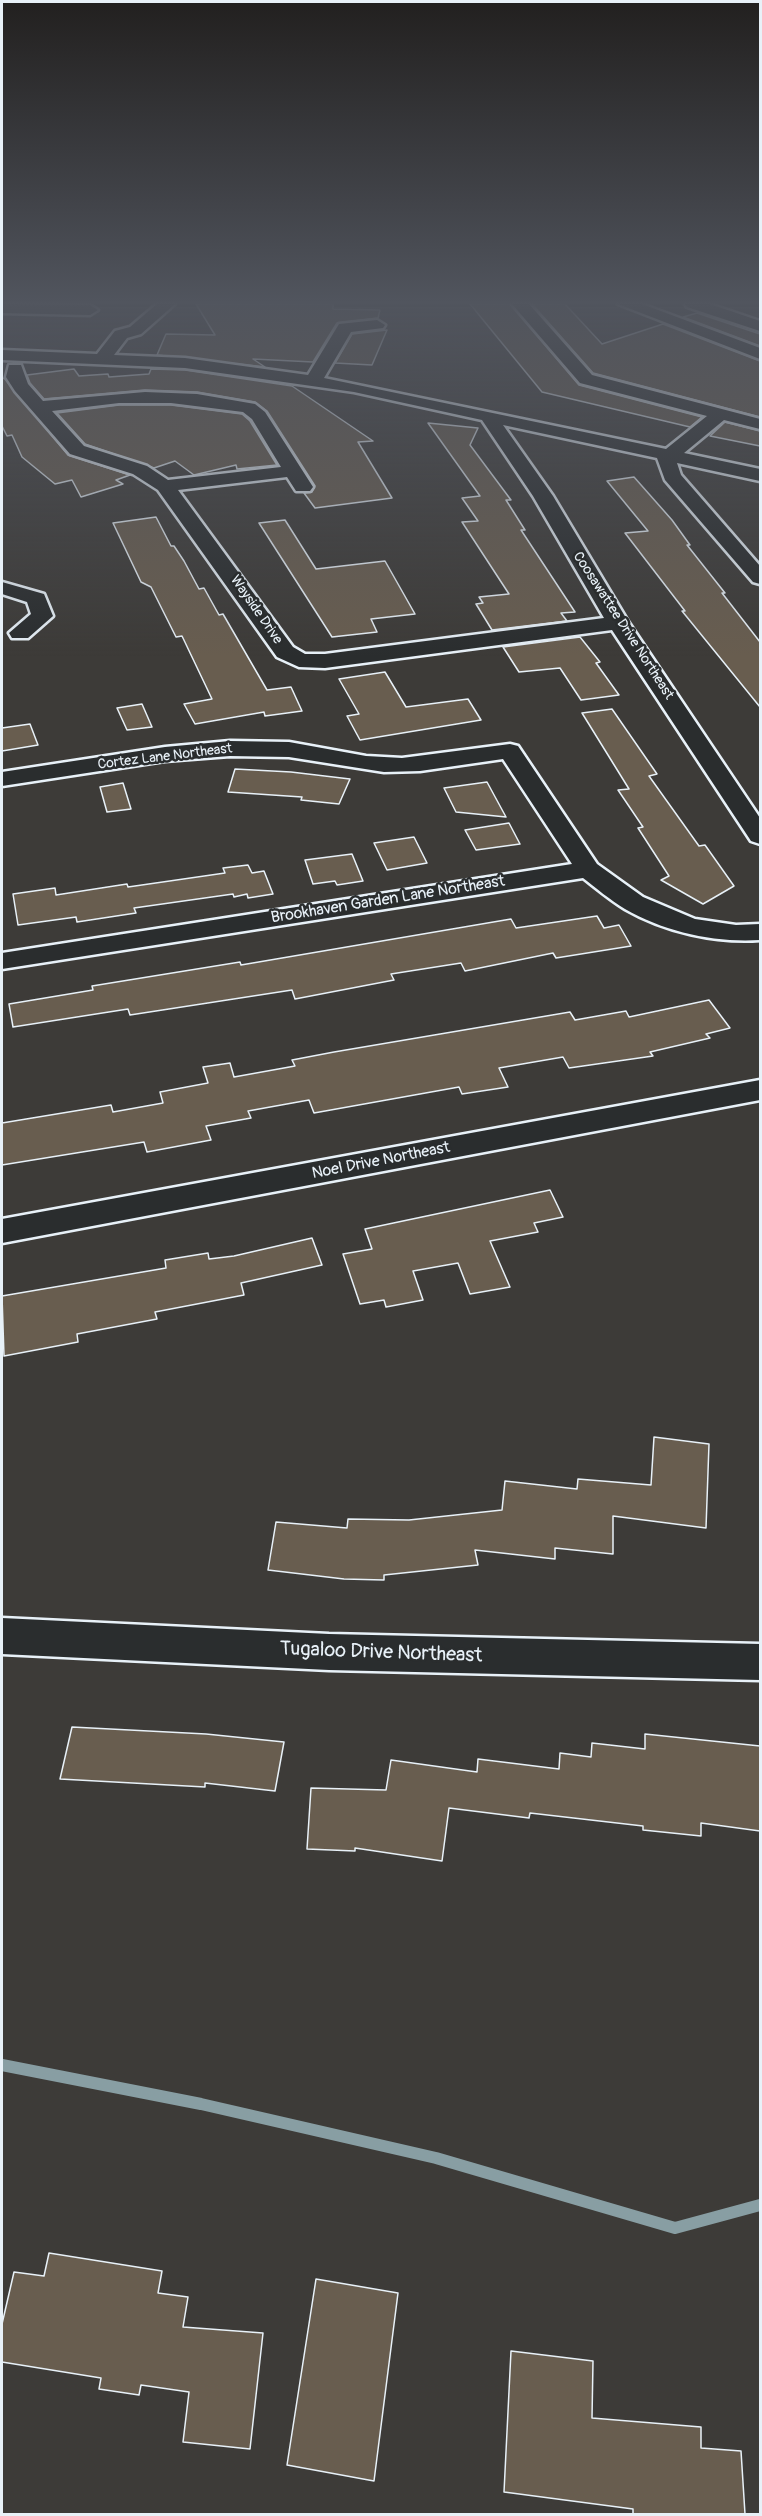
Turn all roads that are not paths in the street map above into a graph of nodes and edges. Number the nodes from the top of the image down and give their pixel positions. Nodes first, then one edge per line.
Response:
1 (53, 421) edge
2 (263, 421) edge
3 (494, 421) edge
4 (513, 421) edge
5 (711, 421) edge
6 (670, 456) junction
7 (291, 471) junction
8 (760, 474) edge
9 (165, 486) junction
10 (303, 487) dead end
11 (760, 578) edge
12 (2, 588) edge
13 (618, 623) junction
14 (20, 633) dead end
15 (2, 779) edge
16 (760, 836) edge
17 (588, 868) junction
18 (760, 932) edge
19 (2, 962) edge
20 (760, 1090) edge
21 (2, 1231) edge
22 (2, 1636) edge
23 (760, 1662) edge

1 - 9 street, Wayside Drive
2 - 7 street
3 - 13 street, Coosawattee Drive Northeast
4 - 6 street
5 - 6 street
6 - 8 street
6 - 11 street
7 - 9 street
7 - 10 street
9 - 13 street, Wayside Drive
12 - 14 street
13 - 16 street, Coosawattee Drive Northeast
15 - 17 street, Cortez Lane Northeast
17 - 18 street
17 - 19 street, Brookhaven Garden Lane Northeast
20 - 21 street, Noel Drive Northeast
22 - 23 street, Tugaloo Drive Northeast

